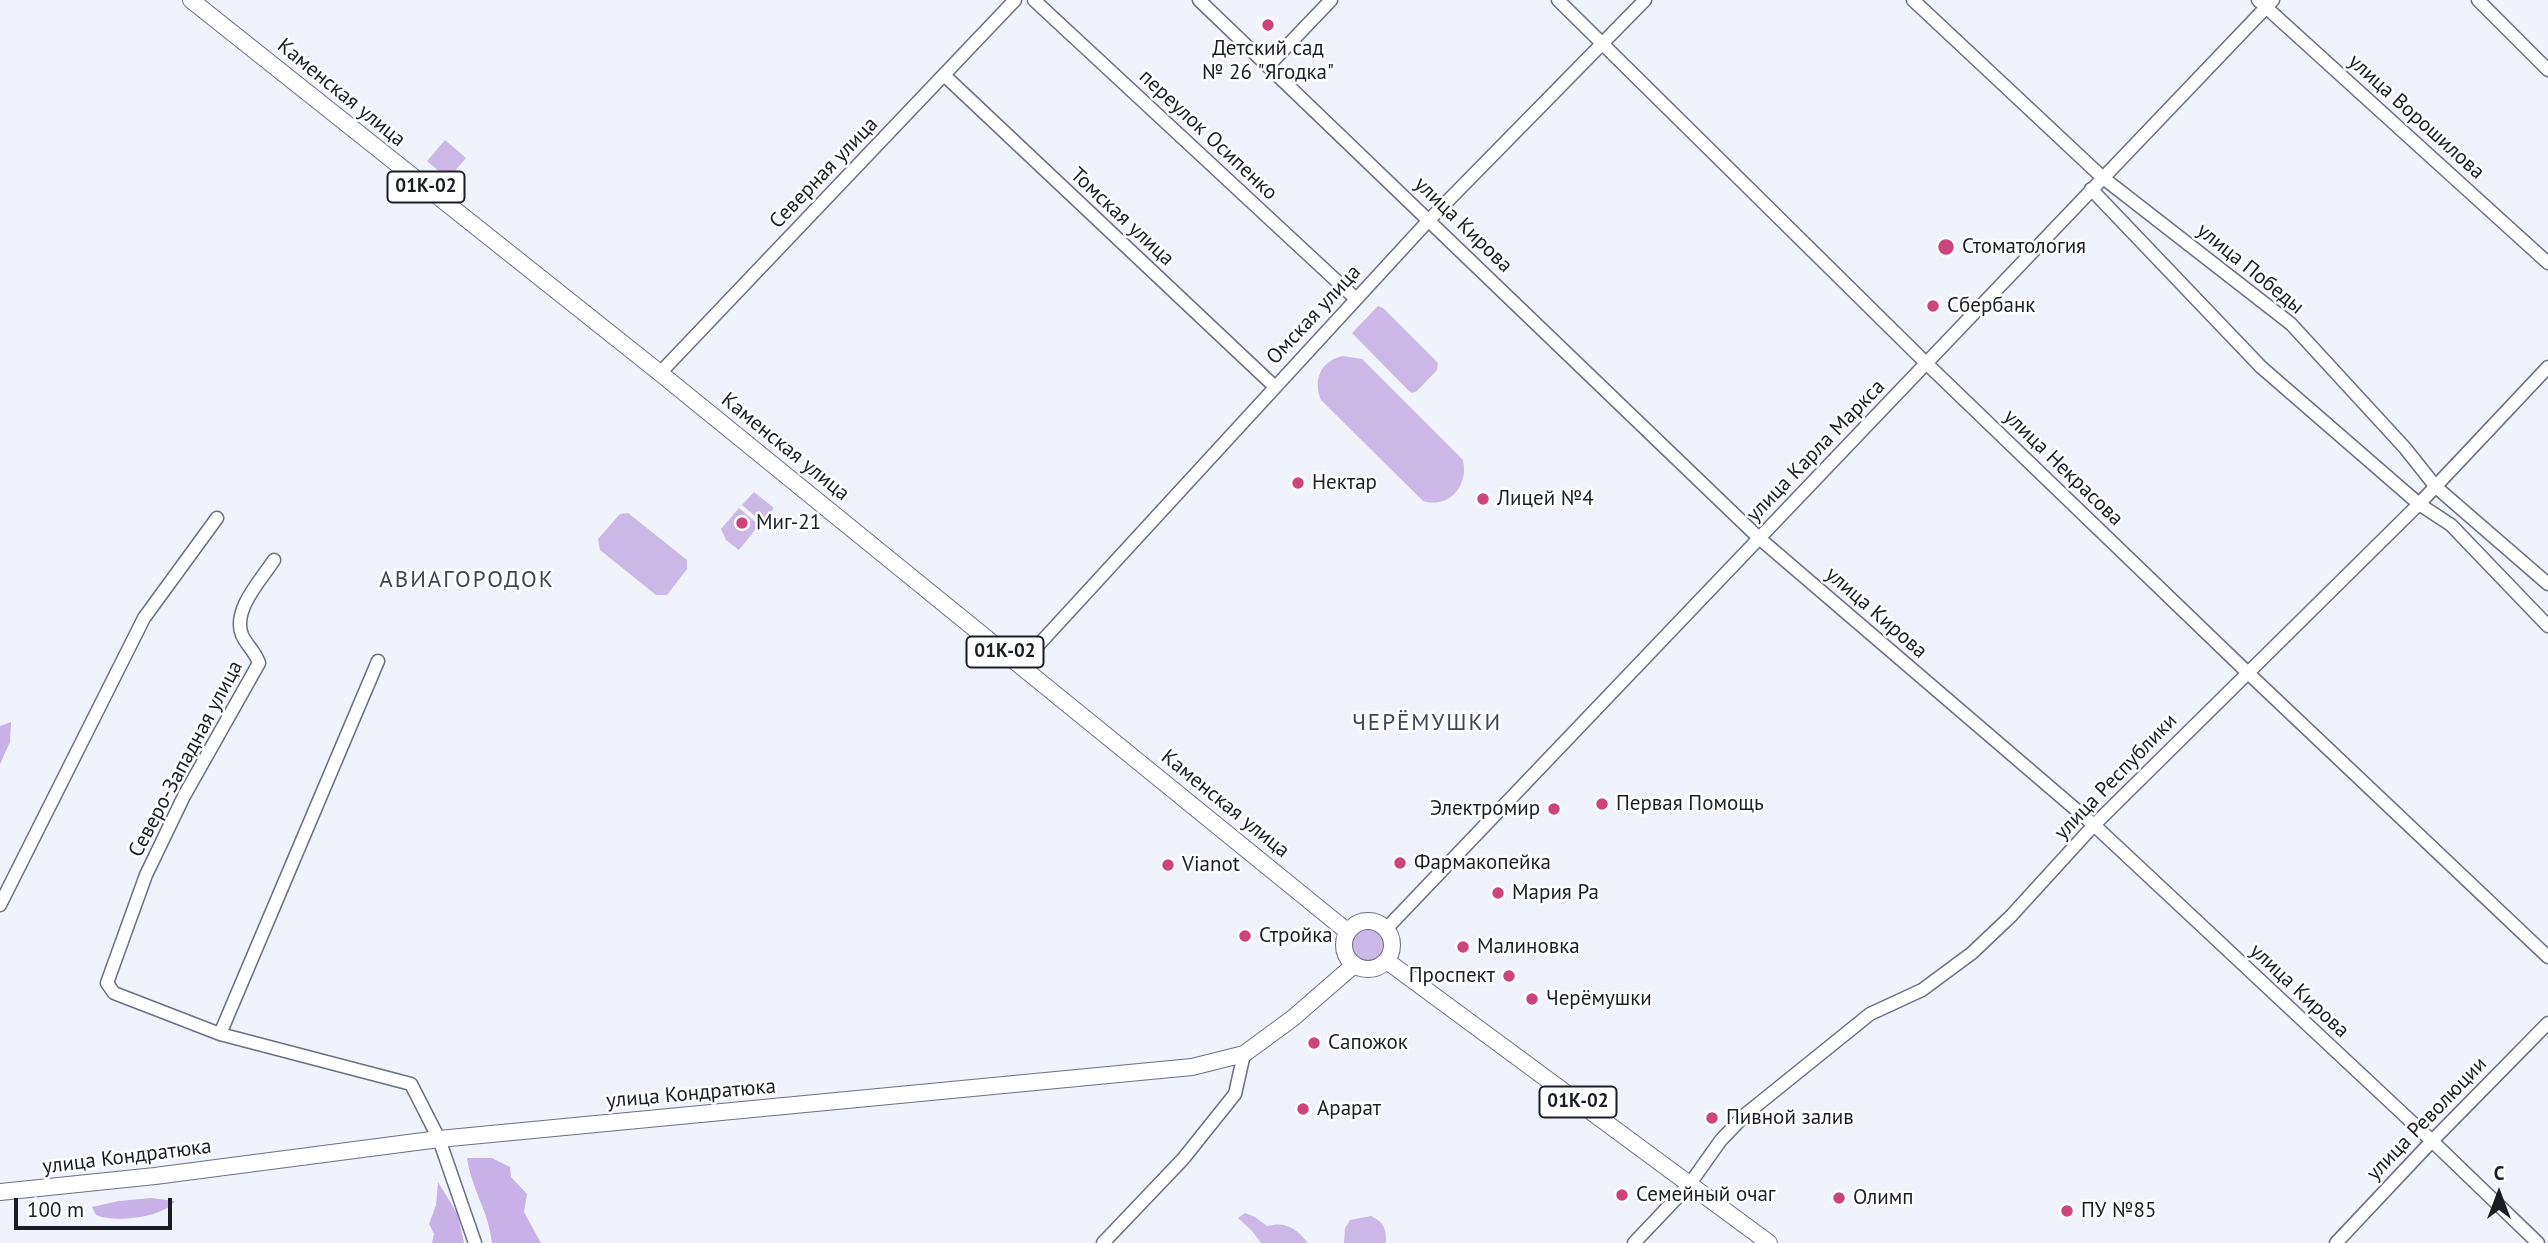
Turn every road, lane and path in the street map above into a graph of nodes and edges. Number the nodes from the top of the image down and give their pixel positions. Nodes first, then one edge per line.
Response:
1 (191, 0) edge
2 (1015, 0) edge
3 (1034, 0) edge
4 (1199, 0) edge
5 (1331, 0) edge
6 (1558, 0) edge
7 (1645, 0) edge
8 (1913, 0) edge
9 (2478, 0) edge
10 (2266, 2) edge
11 (1603, 44) junction
12 (1269, 65) junction
13 (2548, 71) edge
14 (944, 75) junction
15 (2102, 177) junction
16 (2091, 189) junction
17 (1429, 220) junction
18 (2548, 263) edge
19 (1355, 299) junction
20 (1926, 363) junction
21 (2548, 367) edge
22 (660, 373) junction
23 (1274, 386) junction
24 (2436, 487) junction
25 (2419, 504) junction
26 (217, 518) dead end
27 (1759, 538) junction
28 (274, 560) dead end
29 (2548, 584) edge
30 (2548, 626) edge
31 (378, 661) dead end
32 (1020, 665) junction
33 (2247, 672) junction
34 (2094, 825) junction
35 (0, 905) edge
36 (1387, 929) junction
37 (1348, 932) junction
38 (2548, 957) edge
39 (1387, 961) junction
40 (1354, 965) junction
41 (2548, 1023) edge
42 (220, 1034) junction
43 (1244, 1054) junction
44 (439, 1139) junction
45 (2432, 1141) junction
46 (1689, 1185) junction
47 (0, 1192) edge
48 (475, 1243) edge
49 (1103, 1243) edge
50 (1634, 1243) edge
51 (1769, 1243) edge
52 (2336, 1243) edge
53 (2538, 1243) edge

1 - 22 main road, Каменская улица / 01К-02
2 - 14 street, Северная улица
3 - 19 street, переулок Осипенко
4 - 12 street, улица Кирова
5 - 12 street
6 - 11 street, улица Некрасова
7 - 11 street, Омская улица
8 - 15 street, улица Победы
9 - 13 street
10 - 15 street, улица Карла Маркса
10 - 18 street, улица Ворошилова
11 - 17 street, Омская улица
11 - 20 street, улица Некрасова
12 - 17 street, улица Кирова
14 - 22 street, Северная улица
14 - 23 street, Томская улица
15 - 16 street, улица Карла Маркса
15 - 24 street, улица Победы
16 - 20 street, улица Карла Маркса
16 - 25 street
17 - 19 street, Омская улица
17 - 27 street, улица Кирова
19 - 23 street, Омская улица
20 - 27 street, улица Карла Маркса
20 - 33 street, улица Некрасова
21 - 24 street, улица Республики
22 - 32 main road, Каменская улица / 01К-02
23 - 32 street, Омская улица
24 - 25 street, улица Республики
24 - 29 street, улица Победы
25 - 30 street
25 - 33 street, улица Республики
26 - 35 street
27 - 34 street, улица Кирова
27 - 36 street, улица Карла Маркса
28 - 42 street, Северо-Западная улица
31 - 42 street
32 - 37 main road, Каменская улица / 01К-02
33 - 34 street, улица Республики
33 - 38 street, улица Некрасова
34 - 45 street, улица Кирова
34 - 46 street, улица Республики
36 - 37 main road
36 - 39 main road
37 - 40 main road
39 - 40 main road
39 - 46 main road, 01К-02
40 - 43 main road, улица Кондратюка
41 - 45 street, улица Революции
42 - 44 street, Северо-Западная улица
43 - 44 main road, улица Кондратюка
43 - 49 street
44 - 47 main road, улица Кондратюка
44 - 48 street, Северо-Западная улица
45 - 52 street, улица Революции
45 - 53 street, улица Кирова
46 - 50 street, улица Республики
46 - 51 main road, 01К-02

